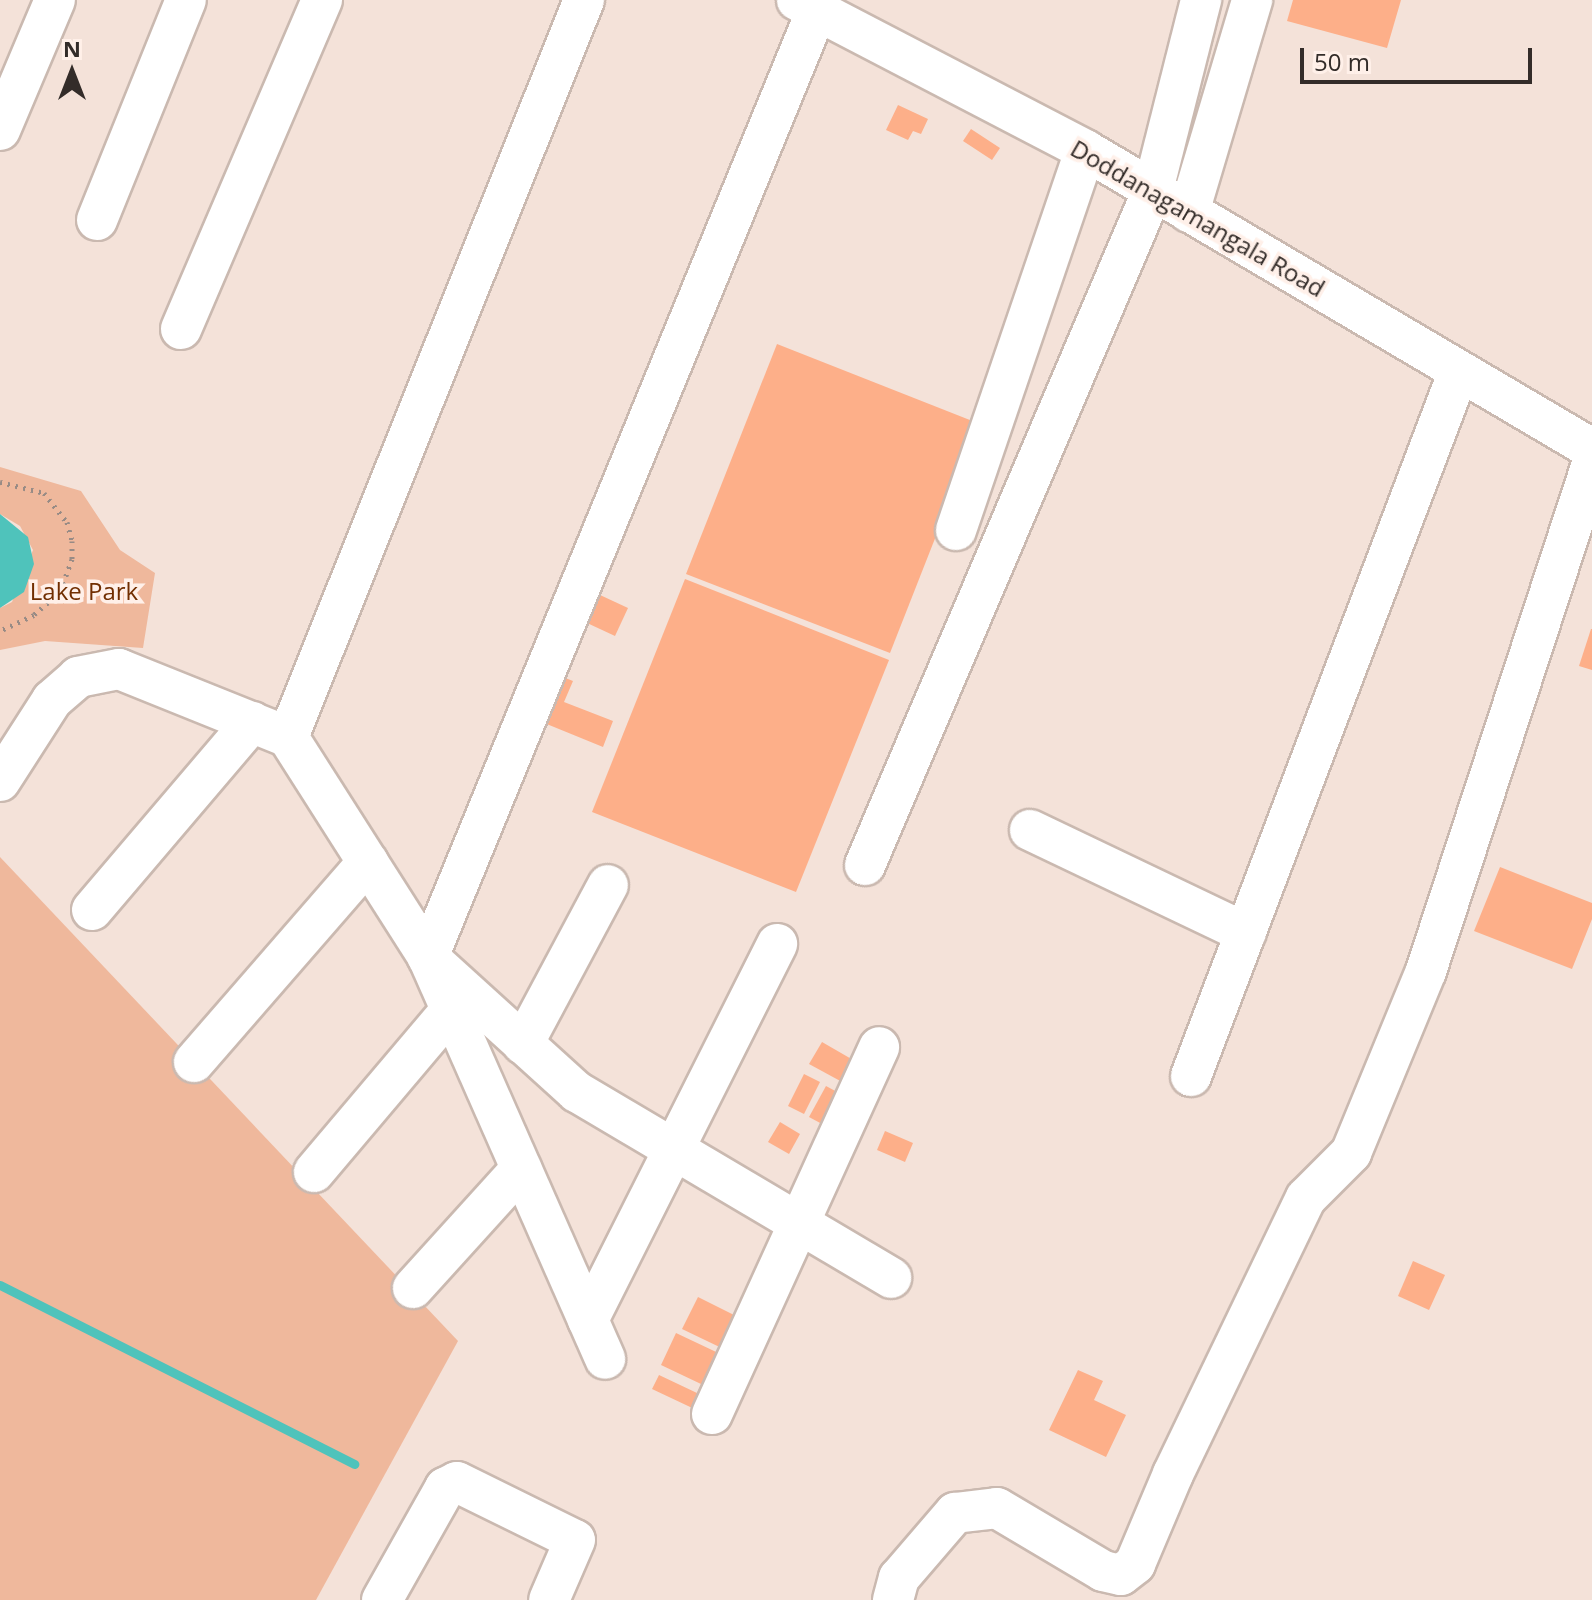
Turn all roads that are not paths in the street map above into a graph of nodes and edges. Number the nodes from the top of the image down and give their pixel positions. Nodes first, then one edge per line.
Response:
1 (55, 0) edge
2 (186, 0) edge
3 (322, 0) edge
4 (584, 0) edge
5 (1201, 0) edge
6 (1252, 0) edge
7 (807, 5) edge
8 (0, 130) edge
9 (1085, 150) junction
10 (1153, 190) junction
11 (1189, 212) junction
12 (97, 220) dead end
13 (181, 329) dead end
14 (1459, 371) junction
15 (1592, 449) edge
16 (1592, 464) edge
17 (956, 530) dead end
18 (252, 722) junction
19 (288, 737) junction
20 (0, 781) edge
21 (1030, 830) dead end
22 (368, 862) junction
23 (865, 865) dead end
24 (608, 885) dead end
25 (92, 910) dead end
26 (1246, 933) junction
27 (777, 944) dead end
28 (428, 957) junction
29 (451, 1010) junction
30 (523, 1044) junction
31 (879, 1047) dead end
32 (194, 1062) dead end
33 (1191, 1076) dead end
34 (677, 1151) junction
35 (521, 1169) junction
36 (314, 1172) dead end
37 (798, 1223) junction
38 (891, 1278) dead end
39 (413, 1288) dead end
40 (588, 1320) junction
41 (605, 1359) dead end
42 (712, 1414) dead end
43 (382, 1600) edge
44 (549, 1600) edge
45 (893, 1600) edge

1 - 8 street
2 - 12 street
3 - 13 street
4 - 19 street
5 - 10 street
6 - 11 street
7 - 9 street, Doddanagamangala Road
7 - 28 street
9 - 10 street, Doddanagamangala Road
9 - 17 street
10 - 11 street, Doddanagamangala Road
10 - 23 street
11 - 14 street, Doddanagamangala Road
14 - 15 street, Doddanagamangala Road
14 - 26 street
16 - 45 street
18 - 19 street
18 - 20 street
18 - 25 street
19 - 22 street
21 - 26 street
22 - 28 street
22 - 32 street
24 - 30 street
26 - 33 street
27 - 34 street
28 - 29 street
28 - 30 street
29 - 35 street
29 - 36 street
30 - 34 street
31 - 37 street
34 - 37 street
34 - 40 street
35 - 39 street
35 - 40 street
37 - 38 street
37 - 42 street
40 - 41 street
43 - 44 street

